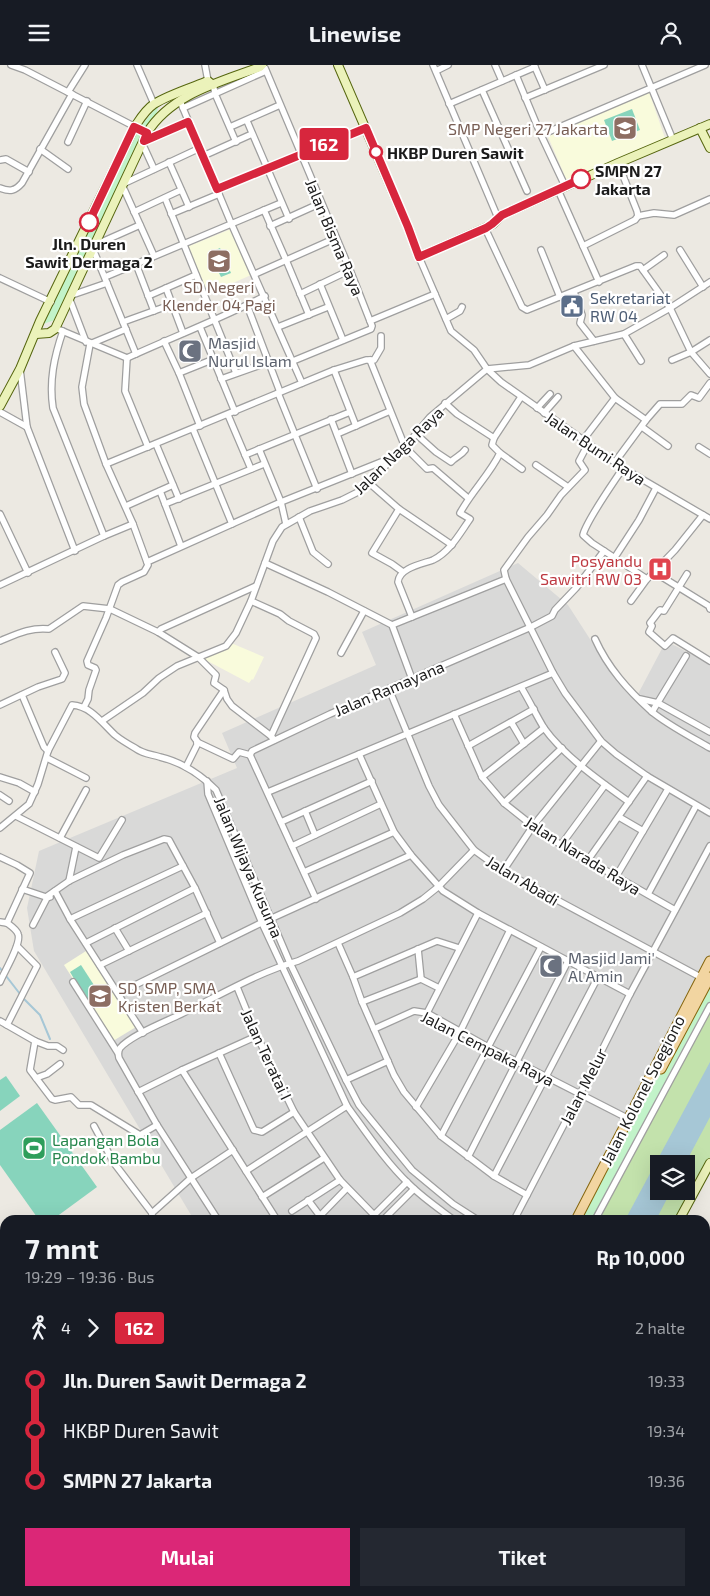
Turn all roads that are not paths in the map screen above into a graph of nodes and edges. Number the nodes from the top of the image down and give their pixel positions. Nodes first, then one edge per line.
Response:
1 (11, 65) edge
2 (85, 65) edge
3 (136, 65) edge
4 (205, 65) edge
5 (338, 65) edge
6 (448, 65) edge
7 (495, 65) edge
8 (602, 65) edge
9 (642, 65) edge
10 (707, 65) edge
11 (535, 66) edge
12 (263, 67) edge
13 (27, 68) edge
14 (435, 68) edge
15 (710, 70) edge
16 (516, 75) junction
17 (502, 81) junction
18 (212, 86) junction
19 (652, 88) junction
20 (482, 90) junction
21 (545, 90) junction
22 (70, 93) junction
23 (525, 98) junction
24 (87, 101) junction
25 (450, 103) junction
26 (154, 104) junction
27 (181, 104) junction
28 (280, 105) junction
29 (247, 121) junction
30 (188, 122) junction
31 (710, 124) edge
32 (134, 127) junction
33 (230, 127) junction
34 (366, 128) junction
35 (700, 128) junction
36 (252, 134) junction
37 (541, 135) junction
38 (145, 140) junction
39 (673, 140) junction
40 (68, 142) dead end
41 (236, 142) junction
42 (200, 148) junction
43 (710, 148) edge
44 (40, 149) junction
45 (301, 155) junction
46 (203, 156) junction
47 (0, 160) edge
48 (169, 162) junction
49 (618, 163) junction
50 (267, 168) junction
51 (68, 169) dead end
52 (154, 169) junction
53 (29, 172) junction
54 (124, 185) junction
55 (0, 188) edge
56 (562, 188) junction
57 (181, 190) junction
58 (218, 191) junction
59 (527, 191) dead end
60 (165, 197) junction
61 (710, 199) edge
62 (281, 203) junction
63 (322, 203) junction
64 (189, 207) junction
65 (264, 210) junction
66 (134, 212) junction
67 (171, 214) junction
68 (638, 216) junction
69 (498, 218) junction
70 (288, 219) junction
71 (232, 223) junction
72 (140, 225) junction
73 (270, 226) junction
74 (486, 228) junction
75 (336, 238) junction
76 (183, 244) junction
77 (94, 247) junction
78 (583, 247) junction
79 (541, 250) dead end
80 (680, 250) dead end
81 (664, 255) dead end
82 (154, 256) junction
83 (419, 257) junction
84 (286, 260) junction
85 (136, 264) junction
86 (350, 270) junction
87 (644, 270) junction
88 (255, 273) junction
89 (196, 275) junction
90 (0, 278) edge
91 (106, 280) junction
92 (599, 282) junction
93 (710, 282) edge
94 (320, 284) junction
95 (704, 287) junction
96 (166, 288) junction
97 (574, 292) junction
98 (300, 294) junction
99 (435, 294) junction
100 (148, 296) junction
101 (265, 296) junction
102 (71, 297) junction
103 (560, 297) junction
104 (51, 302) junction
105 (173, 304) junction
106 (247, 305) junction
107 (328, 307) junction
108 (462, 307) dead end
109 (670, 308) junction
110 (154, 311) junction
111 (309, 315) junction
112 (446, 319) junction
113 (215, 321) junction
114 (123, 322) junction
115 (371, 323) junction
116 (200, 327) junction
117 (278, 327) junction
118 (126, 329) junction
119 (59, 330) junction
120 (183, 333) junction
121 (624, 333) junction
122 (36, 334) junction
123 (381, 336) dead end
124 (342, 340) junction
125 (710, 340) edge
126 (164, 341) junction
127 (594, 341) junction
128 (88, 343) junction
129 (574, 346) junction
130 (691, 351) junction
131 (136, 354) junction
132 (128, 358) junction
133 (214, 359) junction
134 (370, 360) junction
135 (672, 360) dead end
136 (293, 361) junction
137 (641, 361) dead end
138 (269, 362) junction
139 (20, 369) junction
140 (487, 369) junction
141 (334, 370) junction
142 (179, 373) junction
143 (236, 373) junction
144 (710, 374) edge
145 (221, 379) junction
146 (302, 383) junction
147 (710, 383) edge
148 (279, 393) junction
149 (550, 394) dead end
150 (521, 397) junction
151 (558, 397) dead end
152 (615, 397) junction
153 (445, 403) junction
154 (0, 406) edge
155 (537, 408) junction
156 (390, 411) junction
157 (0, 412) edge
158 (235, 412) junction
159 (350, 412) junction
160 (544, 413) junction
161 (228, 415) junction
162 (331, 419) junction
163 (646, 420) junction
164 (200, 426) junction
165 (356, 426) junction
166 (27, 427) junction
167 (642, 427) junction
168 (193, 429) junction
169 (295, 434) junction
170 (337, 434) junction
171 (416, 434) junction
172 (494, 438) junction
173 (585, 442) junction
174 (156, 444) junction
175 (668, 446) dead end
176 (148, 447) junction
177 (405, 447) junction
178 (699, 447) dead end
179 (259, 449) junction
180 (465, 450) dead end
181 (500, 453) junction
182 (710, 454) edge
183 (245, 455) junction
184 (396, 457) junction
185 (615, 462) junction
186 (106, 464) junction
187 (264, 464) junction
188 (536, 465) dead end
189 (623, 468) junction
190 (251, 469) junction
191 (522, 469) dead end
192 (352, 474) junction
193 (368, 483) junction
194 (216, 484) junction
195 (174, 485) junction
196 (568, 487) junction
197 (656, 488) junction
198 (316, 489) junction
199 (160, 491) junction
200 (468, 498) junction
201 (179, 499) junction
202 (281, 502) junction
203 (165, 504) junction
204 (126, 506) junction
205 (399, 509) junction
206 (0, 515) edge
207 (703, 515) junction
208 (299, 517) junction
209 (710, 519) edge
210 (134, 524) junction
211 (232, 524) junction
212 (286, 524) junction
213 (104, 536) junction
214 (452, 545) junction
215 (181, 546) junction
216 (75, 551) junction
217 (604, 551) junction
218 (614, 557) junction
219 (148, 561) junction
220 (265, 563) junction
221 (328, 564) dead end
222 (403, 572) junction
223 (654, 572) junction
224 (28, 573) junction
225 (687, 574) dead end
226 (506, 579) junction
227 (647, 579) junction
228 (0, 585) edge
229 (256, 586) junction
230 (680, 587) junction
231 (251, 601) junction
232 (631, 601) dead end
233 (110, 609) junction
234 (710, 609) edge
235 (364, 611) junction
236 (412, 617) junction
237 (392, 625) junction
238 (531, 627) junction
239 (158, 632) junction
240 (595, 639) dead end
241 (0, 641) edge
242 (55, 652) dead end
243 (341, 653) dead end
244 (686, 656) dead end
245 (198, 657) junction
246 (710, 661) edge
247 (554, 673) junction
248 (412, 679) junction
249 (521, 687) junction
250 (388, 689) junction
251 (224, 690) junction
252 (22, 695) junction
253 (640, 699) junction
254 (658, 703) junction
255 (0, 705) edge
256 (84, 707) junction
257 (534, 709) junction
258 (652, 712) junction
259 (454, 714) junction
260 (102, 721) junction
261 (511, 722) junction
262 (544, 728) junction
263 (710, 732) edge
264 (408, 735) junction
265 (272, 738) junction
266 (601, 741) junction
267 (197, 742) junction
268 (524, 743) junction
269 (468, 746) junction
270 (562, 748) junction
271 (710, 748) edge
272 (48, 751) junction
273 (359, 754) junction
274 (250, 755) junction
275 (47, 758) junction
276 (581, 764) junction
277 (186, 767) junction
278 (648, 776) junction
279 (0, 777) edge
280 (482, 777) junction
281 (86, 778) dead end
282 (208, 781) junction
283 (372, 781) junction
284 (605, 785) junction
285 (86, 789) dead end
286 (668, 789) junction
287 (35, 792) junction
288 (268, 792) junction
289 (0, 795) edge
290 (9, 801) dead end
291 (629, 802) junction
292 (504, 803) junction
293 (381, 804) junction
294 (696, 806) junction
295 (305, 811) junction
296 (710, 813) edge
297 (16, 816) junction
298 (618, 817) junction
299 (122, 820) dead end
300 (281, 822) junction
301 (533, 827) junction
302 (0, 828) edge
303 (394, 831) junction
304 (643, 831) junction
305 (315, 835) junction
306 (60, 839) junction
307 (561, 845) junction
308 (292, 846) junction
309 (710, 846) edge
310 (76, 847) junction
311 (474, 851) junction
312 (411, 855) junction
313 (0, 857) edge
314 (588, 860) junction
315 (182, 866) junction
316 (503, 871) junction
317 (304, 872) junction
318 (616, 875) junction
319 (69, 881) junction
320 (438, 887) junction
321 (195, 888) junction
322 (22, 889) junction
323 (56, 892) junction
324 (648, 894) junction
325 (316, 899) junction
326 (675, 910) junction
327 (207, 913) junction
328 (478, 913) junction
329 (70, 919) junction
330 (271, 919) junction
331 (0, 922) edge
332 (8, 923) junction
333 (262, 923) junction
334 (33, 925) dead end
335 (115, 928) junction
336 (510, 930) junction
337 (86, 943) junction
338 (220, 943) junction
339 (338, 943) junction
340 (17, 946) junction
341 (541, 947) junction
342 (459, 948) junction
343 (418, 949) junction
344 (129, 951) junction
345 (652, 953) junction
346 (568, 961) junction
347 (710, 961) edge
348 (290, 963) junction
349 (100, 965) junction
350 (282, 965) junction
351 (353, 977) junction
352 (598, 977) junction
353 (421, 979) junction
354 (706, 979) edge
355 (0, 982) edge
356 (73, 982) dead end
357 (237, 987) junction
358 (439, 988) junction
359 (119, 993) junction
360 (630, 993) junction
361 (362, 1002) junction
362 (710, 1006) edge
363 (427, 1013) junction
364 (0, 1021) edge
365 (7, 1025) junction
366 (374, 1029) junction
367 (460, 1032) junction
368 (143, 1033) junction
369 (257, 1036) junction
370 (35, 1041) junction
371 (488, 1047) junction
372 (63, 1050) dead end
373 (118, 1053) junction
374 (219, 1053) junction
375 (388, 1061) junction
376 (517, 1062) junction
377 (60, 1064) dead end
378 (182, 1070) junction
379 (545, 1076) junction
380 (36, 1078) junction
381 (347, 1082) junction
382 (338, 1089) junction
383 (138, 1092) junction
384 (580, 1094) junction
385 (347, 1105) junction
386 (416, 1107) junction
387 (294, 1112) junction
388 (629, 1119) junction
389 (158, 1125) junction
390 (94, 1126) dead end
391 (308, 1131) junction
392 (441, 1136) junction
393 (233, 1150) junction
394 (468, 1157) junction
395 (324, 1158) junction
396 (710, 1163) edge
397 (246, 1171) junction
398 (494, 1176) junction
399 (191, 1178) junction
400 (340, 1180) junction
401 (407, 1182) junction
402 (347, 1188) junction
403 (414, 1189) junction
404 (527, 1195) junction
405 (262, 1197) junction
406 (308, 1200) junction
407 (154, 1211) junction
408 (292, 1211) dead end
409 (153, 1215) edge
410 (215, 1215) edge
411 (274, 1215) edge
412 (316, 1215) edge
413 (321, 1215) edge
414 (370, 1215) edge
415 (375, 1215) edge
416 (388, 1215) edge
417 (447, 1215) edge
418 (470, 1215) edge
419 (517, 1215) edge
420 (583, 1215) edge
421 (583, 1215) edge
422 (598, 1215) edge
423 (682, 1215) edge

1 - 13 street
2 - 22 street
3 - 26 street
4 - 18 street
5 - 34 street
6 - 14 street
7 - 17 street
8 - 21 street
9 - 19 street
10 - 15 street
10 - 19 street
11 - 16 street
11 - 21 street
12 - 18 street
12 - 28 street, Jalan Bisma Raya
13 - 22 street
14 - 25 street
16 - 17 street
16 - 23 street
17 - 20 street
18 - 26 street
18 - 27 street
18 - 33 street
19 - 37 street
19 - 39 street
20 - 25 street
20 - 59 street
21 - 23 street
22 - 24 street
22 - 44 street
23 - 37 street
24 - 32 street
24 - 40 street
25 - 69 street
26 - 32 street
27 - 30 street
27 - 38 street
28 - 29 street
28 - 45 street, Jalan Bisma Raya
29 - 33 street
29 - 36 street
30 - 38 street
30 - 42 street
31 - 35 street
32 - 38 street
32 - 104 street
33 - 41 street
34 - 45 street
34 - 83 street
35 - 39 street
35 - 43 street
36 - 41 street
36 - 50 street
37 - 56 street
38 - 52 street
38 - 54 street
39 - 49 street
41 - 46 street
42 - 46 street
42 - 48 street
44 - 51 street
44 - 53 street
45 - 50 street
45 - 63 street, Jalan Bisma Raya
46 - 58 street
47 - 53 street
48 - 52 street
48 - 57 street
49 - 56 street
49 - 68 street
50 - 58 street
50 - 62 street
52 - 54 street
53 - 55 street
54 - 66 street
54 - 77 street
56 - 69 street
56 - 78 street
57 - 60 street
57 - 64 street
58 - 64 street
58 - 71 street
60 - 66 street
60 - 67 street
61 - 68 street
62 - 65 street
62 - 70 street
63 - 70 street
63 - 75 street, Jalan Bisma Raya
64 - 67 street
65 - 71 street
65 - 73 street
66 - 72 street
67 - 76 street
68 - 78 street
69 - 74 street
70 - 73 street
71 - 76 street
71 - 88 street
72 - 77 street
72 - 82 street
73 - 84 street
74 - 83 street
74 - 103 street
75 - 84 street
75 - 86 street, Jalan Bisma Raya
76 - 82 street
76 - 89 street
77 - 91 street
77 - 102 street
78 - 92 street
79 - 103 street
80 - 95 street
81 - 87 street
82 - 85 street
83 - 99 street, Jalan Bumi Raya
84 - 88 street
84 - 98 street
85 - 91 street
85 - 100 street
86 - 94 street
86 - 115 street, Jalan Bisma Raya
87 - 92 street
87 - 109 street
88 - 101 street
89 - 96 street
89 - 113 street
90 - 104 street
91 - 102 street
91 - 114 street
92 - 97 street
93 - 95 street
94 - 98 street
94 - 107 street
95 - 109 street
96 - 100 street
96 - 105 street
97 - 103 street
97 - 127 street
98 - 111 street
99 - 112 street, Jalan Bumi Raya
99 - 115 street
100 - 110 street
101 - 106 street
101 - 117 street
102 - 119 street
102 - 128 street
104 - 122 street
105 - 110 street
105 - 120 street
106 - 113 street
106 - 138 street
107 - 111 street
107 - 124 street
108 - 112 street
109 - 121 street
109 - 130 street
110 - 114 street
111 - 117 street
112 - 140 street, Jalan Bumi Raya
113 - 116 street
113 - 143 street
114 - 118 street
115 - 124 street
116 - 120 street
116 - 133 street
117 - 136 street
118 - 128 street
118 - 131 street
119 - 122 street
119 - 128 street
119 - 213 street
120 - 126 street
121 - 127 street
121 - 137 street
122 - 139 street
123 - 134 street
124 - 136 street
125 - 130 street
126 - 131 street
126 - 142 street
127 - 129 street
128 - 132 street
128 - 186 street
129 - 140 street
129 - 152 street
130 - 135 street
130 - 144 street
131 - 132 street
132 - 176 street
133 - 142 street
133 - 145 street
134 - 141 street
134 - 156 street
136 - 146 street
138 - 143 street
138 - 148 street
139 - 154 street
139 - 166 street
140 - 150 street, Jalan Bumi Raya
140 - 153 street, Jalan Naga Raya
141 - 146 street
141 - 159 street
142 - 164 street
143 - 145 street
145 - 158 street
146 - 148 street
147 - 163 street
148 - 158 street
148 - 169 street
149 - 155 street
150 - 155 street, Jalan Bumi Raya
150 - 172 street
151 - 160 street
152 - 163 street
152 - 173 street
153 - 171 street, Jalan Naga Raya
153 - 172 street
155 - 160 street, Jalan Bumi Raya
156 - 165 street
156 - 177 street
157 - 166 street
158 - 161 street
159 - 162 street
159 - 165 street
160 - 173 street, Jalan Bumi Raya
161 - 164 street
161 - 183 street
162 - 169 street
162 - 170 street
163 - 167 street
164 - 168 street
165 - 170 street
166 - 216 street
167 - 175 street
167 - 185 street
168 - 174 street
168 - 194 street
169 - 179 street
169 - 198 street
170 - 192 street
171 - 177 street, Jalan Naga Raya
171 - 180 street
172 - 181 street
173 - 185 street, Jalan Bumi Raya
173 - 196 street
174 - 176 street
174 - 195 street
176 - 186 street
177 - 184 street, Jalan Naga Raya
177 - 200 street
178 - 182 street
179 - 183 street
179 - 187 street
181 - 191 street
181 - 200 street
183 - 190 street
184 - 192 street
184 - 193 street, Jalan Naga Raya
185 - 189 street, Jalan Bumi Raya
186 - 204 street
187 - 190 street
187 - 202 street
188 - 196 street
189 - 197 street, Jalan Bumi Raya
189 - 217 street
190 - 194 street
192 - 198 street
193 - 205 street
193 - 208 street, Jalan Naga Raya
194 - 201 street
194 - 211 street
195 - 199 street
195 - 201 street
196 - 226 street
197 - 207 street, Jalan Bumi Raya
197 - 218 street
198 - 202 street
199 - 203 street
199 - 204 street
200 - 214 street
201 - 203 street
202 - 211 street
202 - 212 street
203 - 215 street
204 - 210 street
205 - 214 street
205 - 222 street
206 - 224 street
207 - 209 street, Jalan Bumi Raya
207 - 223 street
208 - 212 street, Jalan Naga Raya
208 - 221 street
210 - 213 street
210 - 219 street
211 - 215 street
212 - 220 street, Jalan Naga Raya
213 - 216 street
214 - 222 street
215 - 219 street
216 - 224 street
217 - 218 street
217 - 238 street, Jalan Ramayana
218 - 227 street
219 - 233 street
220 - 229 street, Jalan Naga Raya
220 - 235 street
222 - 236 street
223 - 227 street
223 - 230 street
224 - 228 street
225 - 230 street
226 - 236 street
226 - 238 street
227 - 232 street
229 - 231 street, Jalan Naga Raya
229 - 239 street
230 - 234 street
230 - 246 street
231 - 245 street, Jalan Naga Raya
231 - 265 street
233 - 239 street
233 - 241 street
233 - 256 street
235 - 237 street
235 - 243 street
236 - 237 street
237 - 248 street
238 - 247 street
238 - 248 street, Jalan Ramayana
239 - 245 street
240 - 253 street
242 - 252 street
244 - 254 street
245 - 251 street
245 - 260 street, Jalan Naga Raya
247 - 249 street
247 - 266 street
248 - 250 street, Jalan Ramayana
249 - 257 street
249 - 259 street
250 - 264 street, Jalan Abadi
250 - 265 street, Jalan Ramayana
251 - 265 street
251 - 267 street
252 - 255 street
252 - 272 street
253 - 254 street
253 - 258 street
254 - 258 street
254 - 263 street
256 - 260 street
256 - 272 street
257 - 261 street
257 - 262 street
258 - 271 street
259 - 264 street
259 - 269 street, Jalan Narada Raya
260 - 277 street
261 - 268 street
261 - 269 street
262 - 268 street
262 - 270 street
264 - 273 street
264 - 311 street, Jalan Abadi
265 - 274 street, Jalan Ramayana
266 - 276 street
266 - 278 street
267 - 274 street
267 - 277 street
268 - 280 street
269 - 280 street, Jalan Narada Raya
270 - 276 street
270 - 292 street
272 - 275 street
273 - 283 street
273 - 288 street
274 - 288 street
275 - 281 street
275 - 287 street
276 - 284 street
276 - 301 street
277 - 282 street
278 - 286 street
278 - 291 street
279 - 287 street
280 - 292 street, Jalan Narada Raya
282 - 330 street, Jalan Wijaya Kusuma
282 - 333 street, Jalan Wijaya Kusuma
283 - 293 street
283 - 295 street
284 - 291 street
284 - 307 street
285 - 306 street
286 - 294 street
286 - 304 street
287 - 297 street
288 - 300 street
289 - 290 street
291 - 298 street
292 - 301 street, Jalan Narada Raya
293 - 303 street
293 - 305 street
294 - 296 street
294 - 324 street
295 - 300 street
295 - 305 street
297 - 302 street
297 - 306 street
298 - 304 street
298 - 314 street
299 - 310 street
300 - 308 street
301 - 307 street, Jalan Narada Raya
301 - 316 street
303 - 312 street
303 - 317 street
304 - 318 street
305 - 308 street
306 - 310 street
307 - 314 street, Jalan Narada Raya
308 - 317 street
309 - 326 street, Jalan Melur
310 - 319 street
311 - 316 street, Jalan Abadi
311 - 320 street
312 - 320 street
312 - 325 street
313 - 322 street
314 - 318 street, Jalan Narada Raya
315 - 319 street
315 - 321 street
315 - 329 street
316 - 345 street, Jalan Abadi
317 - 325 street
318 - 324 street, Jalan Narada Raya
319 - 323 street
320 - 328 street
320 - 339 street
321 - 327 street
321 - 335 street
322 - 323 street
322 - 332 street
323 - 329 street
323 - 334 street
324 - 326 street, Jalan Narada Raya
325 - 330 street
326 - 345 street, Jalan Melur
327 - 338 street
327 - 344 street
328 - 336 street
328 - 342 street
329 - 337 street
330 - 333 street
330 - 348 street, Jalan Wijaya Kusuma
331 - 332 street
332 - 340 street
333 - 338 street
333 - 350 street, Jalan Wijaya Kusuma
335 - 337 street
335 - 344 street
336 - 341 street
336 - 367 street
337 - 349 street
338 - 359 street
339 - 348 street
339 - 351 street
340 - 355 street
340 - 365 street
341 - 346 street
341 - 371 street
342 - 343 street
342 - 358 street
343 - 351 street
343 - 353 street
344 - 349 street
345 - 354 street, Jalan Abadi
345 - 360 street, Jalan Melur
346 - 352 street
346 - 376 street
347 - 354 main road, Jalan Kolonel Soegiono
348 - 350 street
348 - 381 street, Jalan Wijaya Kusuma
349 - 359 street
350 - 357 street
350 - 382 street, Jalan Wijaya Kusuma
351 - 361 street
352 - 360 street
352 - 379 street
353 - 358 street
353 - 361 street
354 - 388 main road, Jalan Kolonel Soegiono
354 - 420 main road, Jalan Kolonel Soegiono
356 - 373 street
357 - 368 street
357 - 369 street, Jalan Teratai I
358 - 363 street
359 - 368 street
360 - 384 street, Jalan Melur
361 - 366 street
362 - 422 street
363 - 366 street, Jalan Cempaka Raya
363 - 367 street, Jalan Cempaka Raya
364 - 365 street
365 - 370 street
366 - 375 street
367 - 371 street, Jalan Cempaka Raya
367 - 386 street
368 - 373 street
369 - 374 street
369 - 387 street, Jalan Teratai I
370 - 372 street
370 - 380 street
371 - 376 street, Jalan Cempaka Raya
371 - 392 street
373 - 383 street
374 - 378 street
374 - 387 street, Jalan Teratai I
375 - 381 street
375 - 386 street
376 - 379 street, Jalan Cempaka Raya
376 - 394 street
377 - 380 street
378 - 383 street
378 - 393 street
379 - 384 street, Jalan Cempaka Raya
379 - 398 street
380 - 389 street
381 - 382 street
381 - 418 street, Jalan Wijaya Kusuma
382 - 385 street, Jalan Wijaya Kusuma
383 - 389 street
384 - 388 street, Jalan Cempaka Raya
384 - 404 street, Jalan Melur
385 - 391 street
385 - 401 street, Jalan Wijaya Kusuma
386 - 392 street
387 - 391 street
388 - 421 main road, Jalan Kolonel Soegiono
389 - 399 street
390 - 407 street
391 - 395 street
391 - 397 street
392 - 394 street
393 - 397 street
393 - 399 street
394 - 398 street
395 - 400 street
395 - 405 street
396 - 423 street
397 - 405 street
398 - 404 street
399 - 407 street
399 - 410 street
400 - 402 street
400 - 406 street
401 - 403 street, Jalan Wijaya Kusuma
401 - 415 street
402 - 413 street
402 - 414 street
403 - 416 street
403 - 417 street, Jalan Wijaya Kusuma
404 - 419 street, Jalan Melur
405 - 411 street
406 - 408 street
406 - 412 street
407 - 409 street

